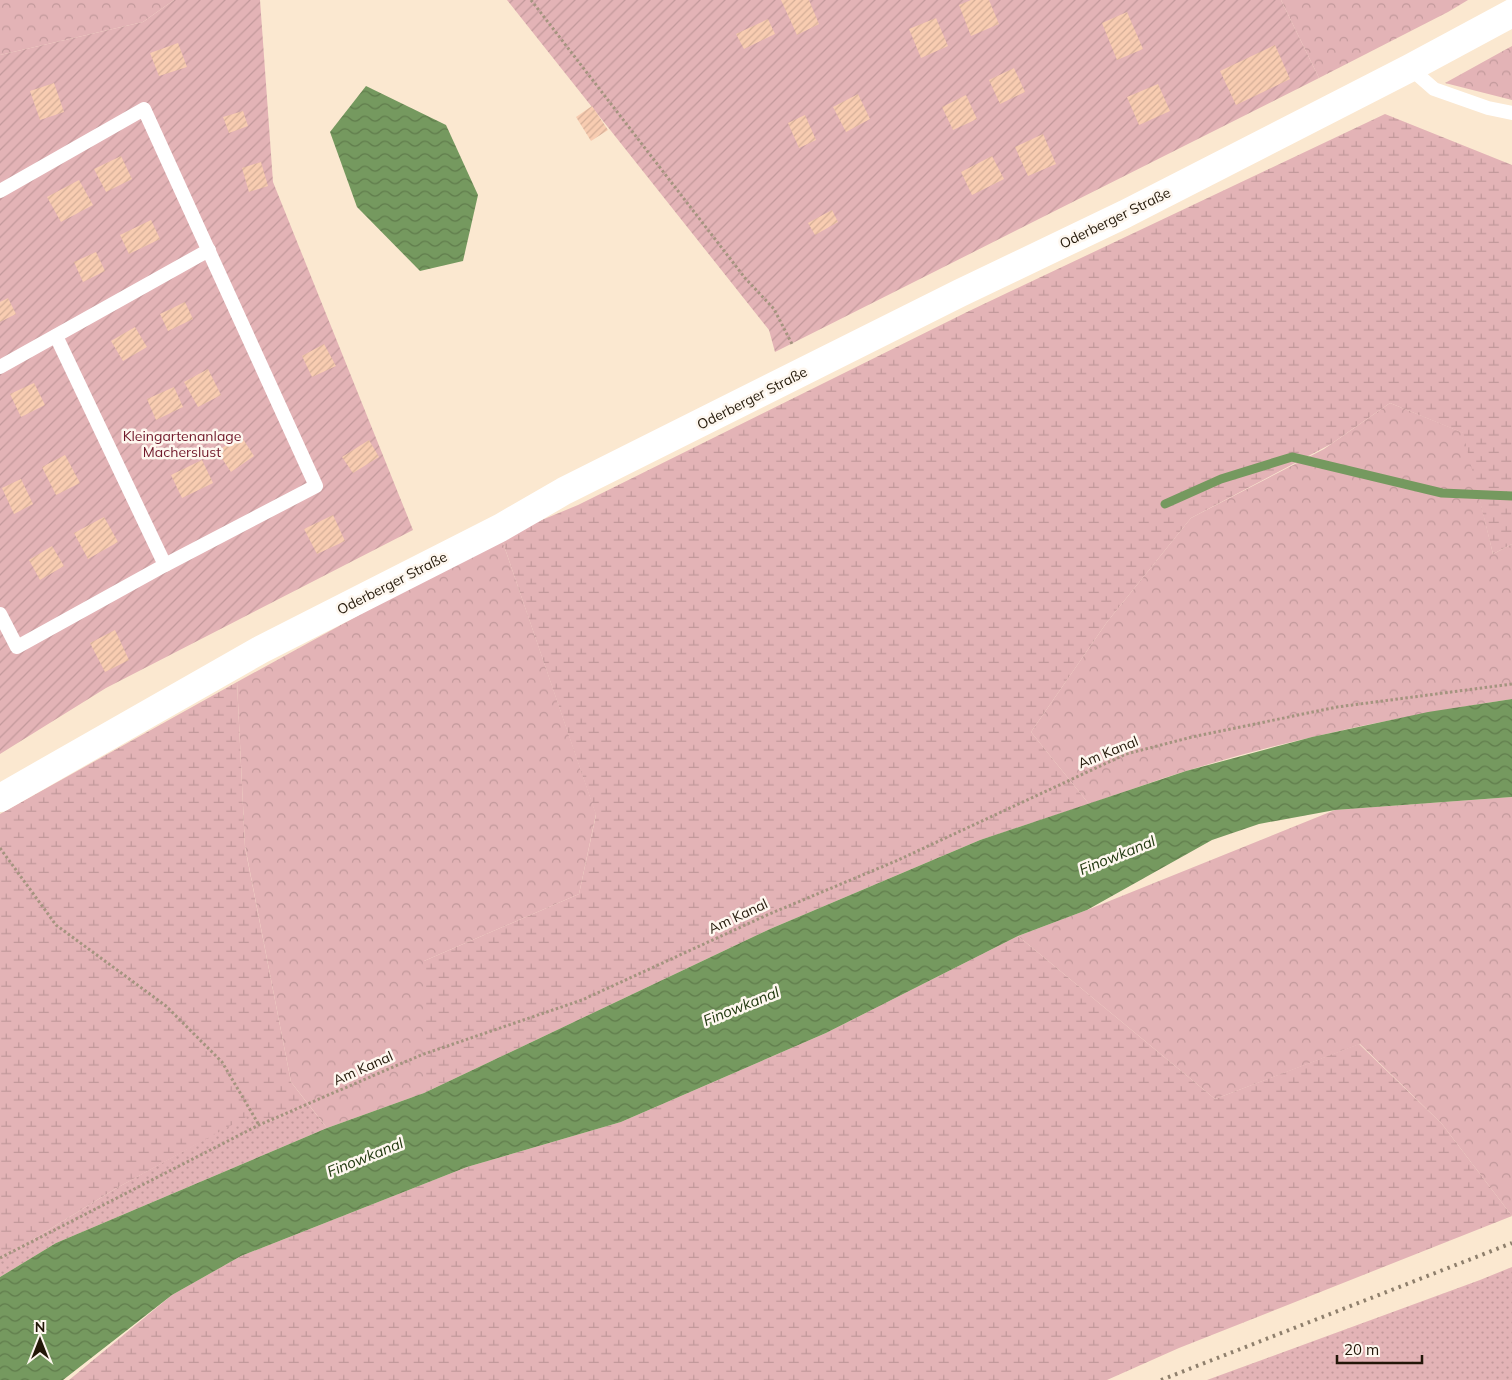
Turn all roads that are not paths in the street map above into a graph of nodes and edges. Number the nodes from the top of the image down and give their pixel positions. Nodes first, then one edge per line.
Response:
1 (1512, 13) edge
2 (1410, 68) junction
3 (1512, 114) edge
4 (0, 191) edge
5 (209, 250) junction
6 (56, 336) junction
7 (0, 368) edge
8 (165, 565) junction
9 (0, 614) edge
10 (0, 798) edge

1 - 2 main road, Oderberger Straße
2 - 3 lane
2 - 10 main road, Oderberger Straße
4 - 5 lane
5 - 6 lane
5 - 8 lane
6 - 7 lane
6 - 8 lane
8 - 9 lane

